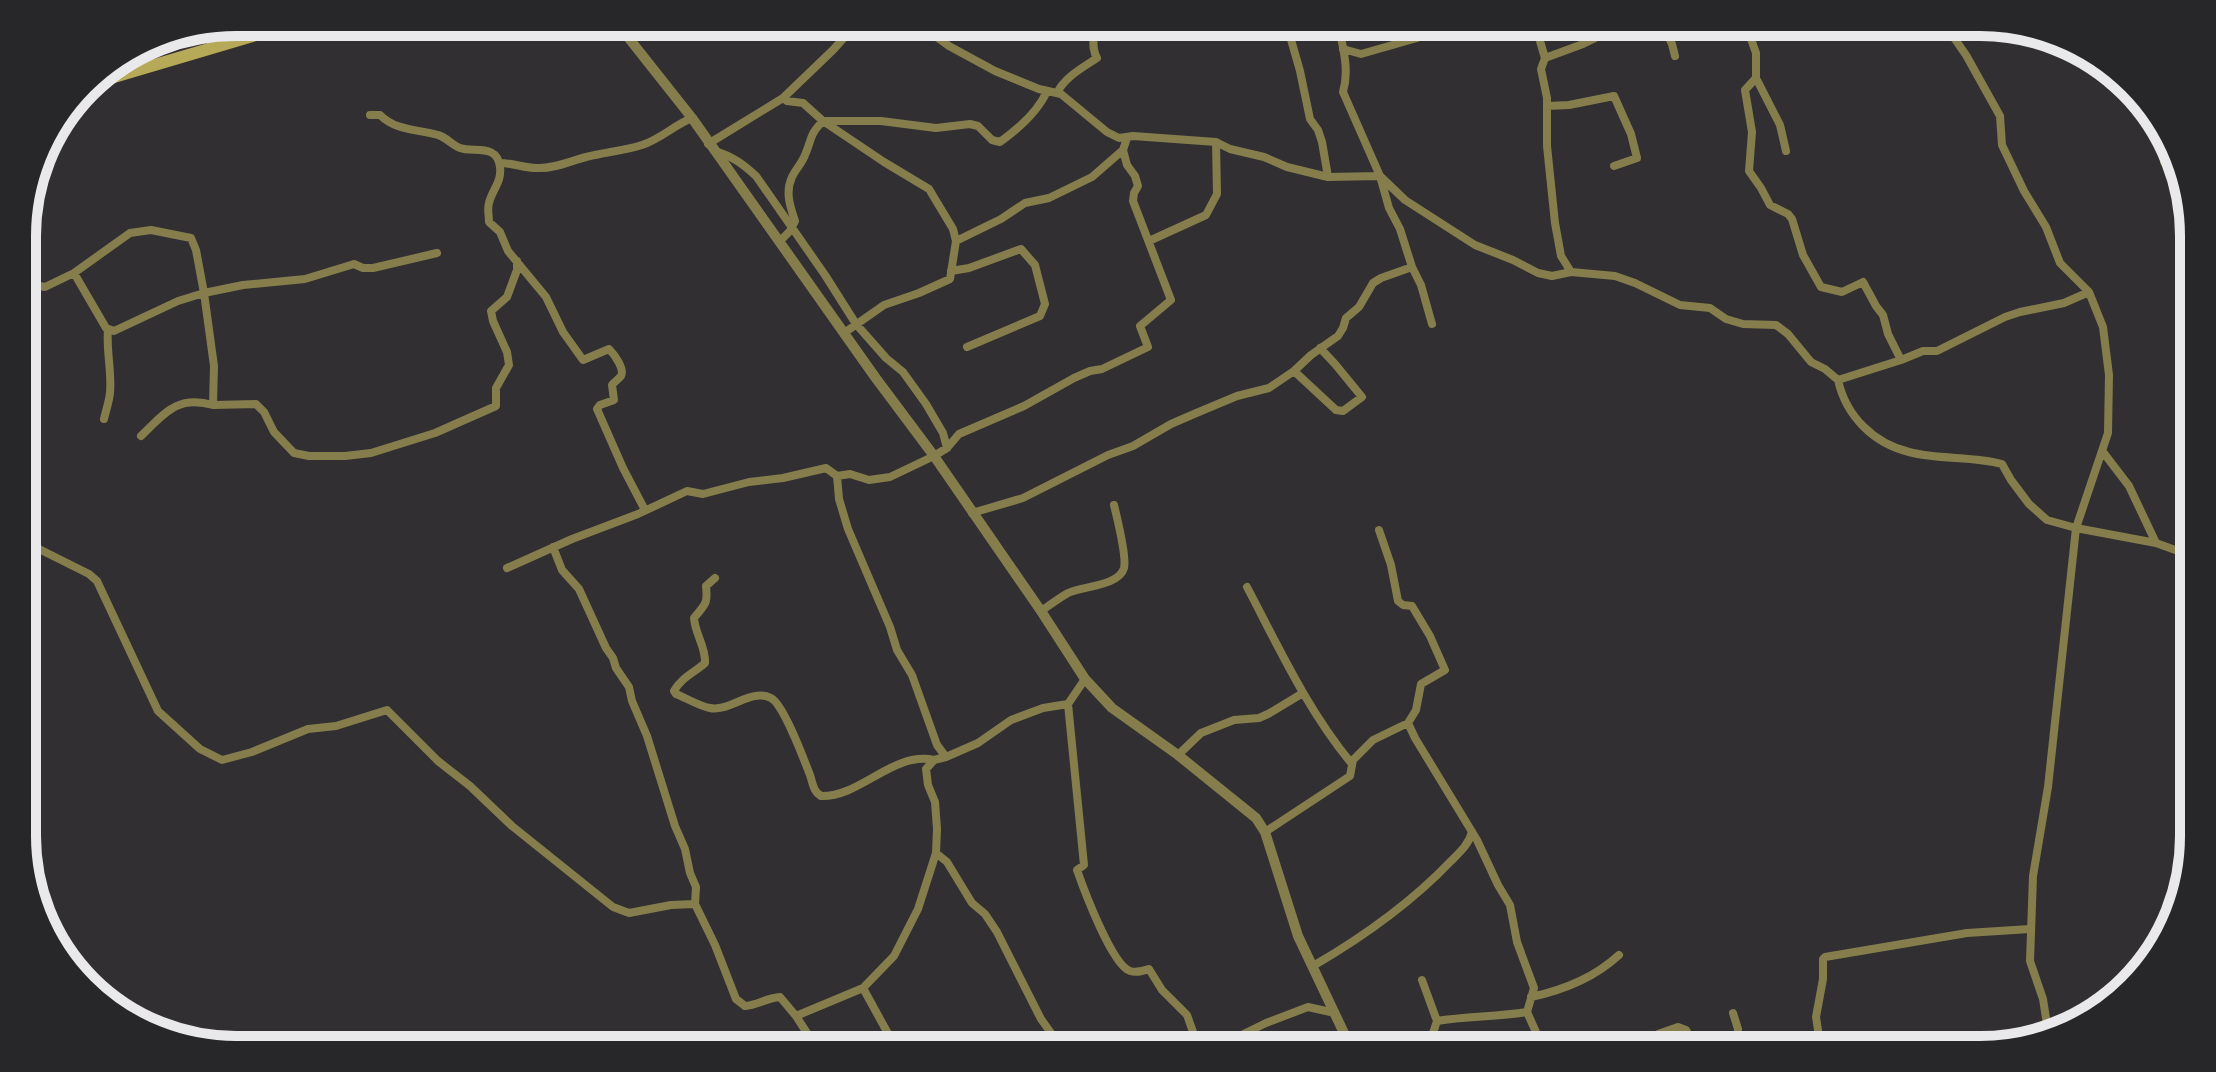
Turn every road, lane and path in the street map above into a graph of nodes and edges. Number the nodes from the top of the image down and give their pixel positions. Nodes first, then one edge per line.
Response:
1 (253, 36) edge
2 (627, 36) edge
3 (846, 36) edge
4 (935, 36) edge
5 (1094, 36) edge
6 (1290, 36) edge
7 (1341, 36) edge
8 (1417, 36) edge
9 (1539, 36) edge
10 (1599, 36) edge
11 (1668, 36) edge
12 (1750, 36) edge
13 (1953, 36) edge
14 (1343, 49) junction
15 (1675, 56) dead end
16 (1545, 58) junction
17 (114, 77) edge
18 (1756, 78) junction
19 (1052, 92) junction
20 (783, 98) junction
21 (1547, 106) junction
22 (370, 115) dead end
23 (692, 118) junction
24 (823, 121) junction
25 (1127, 138) junction
26 (1216, 142) junction
27 (711, 147) junction
28 (1123, 150) junction
29 (1786, 151) dead end
30 (500, 163) junction
31 (1614, 166) dead end
32 (1380, 176) junction
33 (1328, 177) junction
34 (791, 228) junction
35 (956, 241) junction
36 (1149, 241) junction
37 (779, 242) junction
38 (437, 253) dead end
39 (517, 261) junction
40 (1412, 267) junction
41 (951, 271) junction
42 (1571, 272) junction
43 (74, 273) junction
44 (36, 285) edge
45 (2089, 292) junction
46 (204, 293) junction
47 (856, 324) junction
48 (1432, 324) dead end
49 (108, 329) junction
50 (844, 333) junction
51 (967, 347) dead end
52 (1320, 348) junction
53 (1901, 360) junction
54 (1294, 371) junction
55 (1838, 380) junction
56 (213, 405) junction
57 (104, 419) dead end
58 (141, 436) dead end
59 (947, 448) junction
60 (2103, 452) junction
61 (934, 456) junction
62 (837, 476) junction
63 (1114, 505) dead end
64 (645, 510) junction
65 (972, 513) junction
66 (2076, 528) junction
67 (1379, 530) dead end
68 (2156, 543) junction
69 (36, 545) edge
70 (553, 547) junction
71 (2180, 552) edge
72 (507, 568) dead end
73 (715, 578) dead end
74 (1247, 587) dead end
75 (1041, 611) junction
76 (1085, 679) junction
77 (1303, 693) junction
78 (1068, 704) junction
79 (1408, 723) junction
80 (1178, 755) junction
81 (946, 757) junction
82 (934, 760) junction
83 (1352, 764) junction
84 (1265, 832) junction
85 (1472, 832) junction
86 (936, 853) junction
87 (695, 904) junction
88 (2030, 929) junction
89 (1619, 955) dead end
90 (1313, 966) junction
91 (1422, 980) dead end
92 (863, 988) junction
93 (1531, 997) junction
94 (1527, 1012) junction
95 (1335, 1013) junction
96 (1733, 1013) dead end
97 (796, 1016) junction
98 (1437, 1021) junction
99 (2047, 1024) edge
100 (1658, 1034) dead end
101 (809, 1036) edge
102 (889, 1036) edge
103 (1052, 1036) edge
104 (1194, 1036) edge
105 (1239, 1036) edge
106 (1346, 1036) edge
107 (1432, 1036) edge
108 (1538, 1036) edge
109 (1689, 1036) edge
110 (1738, 1036) edge
111 (1819, 1036) edge

1 - 17 main road
2 - 23 street
3 - 20 street
4 - 19 street
5 - 19 street
6 - 33 street
7 - 14 street
8 - 14 street
9 - 16 street
10 - 16 street
11 - 15 street
12 - 18 street
13 - 45 street
14 - 32 street
16 - 21 street
18 - 29 street
18 - 53 street
19 - 24 street
19 - 25 street
20 - 24 street
20 - 27 street
21 - 31 street
21 - 42 street
22 - 30 street
23 - 27 street
23 - 30 street
24 - 34 street
24 - 35 street
25 - 26 street
25 - 28 street
26 - 33 street
26 - 36 street
27 - 34 street
27 - 37 street
28 - 35 street
28 - 36 street
30 - 39 street
32 - 33 street
32 - 40 street
32 - 42 street
34 - 37 street
34 - 47 street
35 - 41 street
36 - 59 street
37 - 50 street
38 - 46 street
39 - 56 street
39 - 64 street
40 - 48 street
40 - 52 street
41 - 47 street
41 - 51 street
42 - 55 street
43 - 44 street
43 - 46 street
43 - 49 street
45 - 53 street
45 - 60 street
46 - 49 street
46 - 56 street
47 - 50 street
47 - 59 street
49 - 57 street
50 - 61 street
52 - 54 street
52 - 54 street
53 - 55 street
54 - 65 street
55 - 66 street
56 - 58 street
59 - 61 street
60 - 66 street
60 - 68 street
61 - 62 street
61 - 65 street
62 - 64 street
62 - 81 street
63 - 75 street
64 - 70 street
65 - 75 street
66 - 68 street
66 - 88 street
67 - 79 street
68 - 71 street
69 - 87 street
70 - 72 street
70 - 87 street
73 - 82 street
74 - 77 street
75 - 76 street
76 - 78 street
76 - 80 street
77 - 80 street
77 - 83 street
78 - 81 street
78 - 104 street
79 - 83 street
79 - 85 street
80 - 84 street
81 - 82 street
82 - 86 street
83 - 84 street
84 - 90 street
85 - 90 street
85 - 93 street
86 - 92 street
86 - 103 street
87 - 97 street
88 - 99 street
88 - 111 street
89 - 93 street
90 - 95 street
91 - 98 street
92 - 97 street
92 - 102 street
93 - 94 street
94 - 98 street
94 - 108 street
95 - 105 street
95 - 106 street
96 - 110 street
97 - 101 street
98 - 107 street
100 - 109 street

